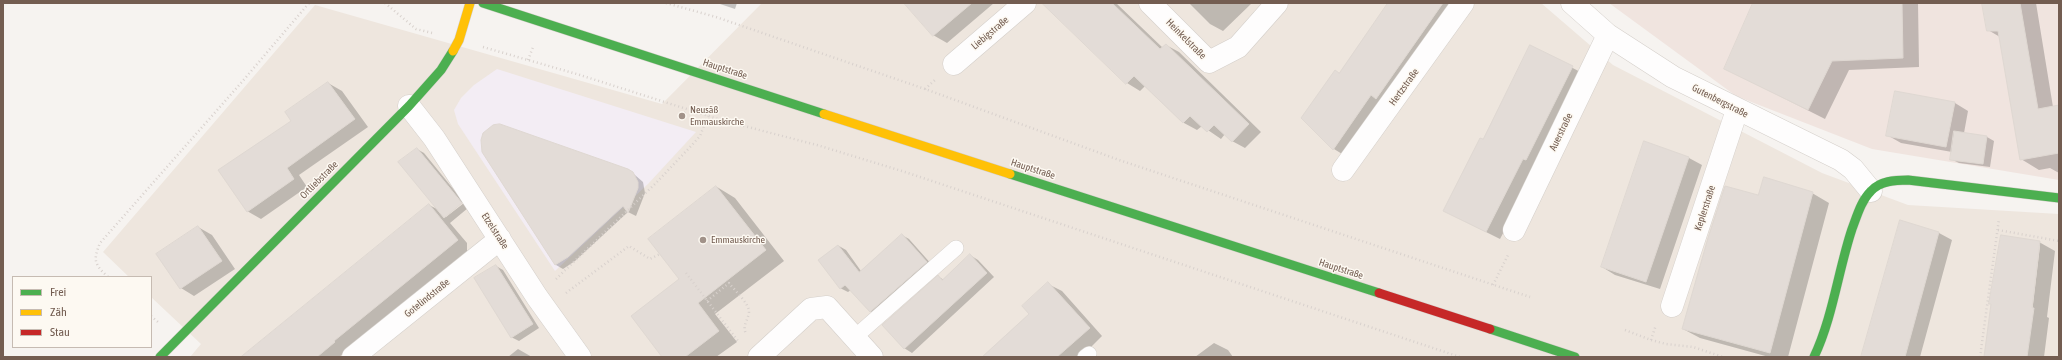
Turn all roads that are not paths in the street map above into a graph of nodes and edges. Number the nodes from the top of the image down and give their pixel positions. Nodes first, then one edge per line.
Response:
1 (470, 3) edge
2 (483, 3) edge
3 (1025, 3) edge
4 (1150, 3) edge
5 (1277, 3) edge
6 (1463, 3) edge
7 (1572, 3) edge
8 (1608, 35) junction
9 (954, 64) dead end
10 (409, 106) junction
11 (1737, 110) junction
12 (1343, 170) dead end
13 (1871, 191) junction
14 (2059, 198) edge
15 (1514, 230) road end
16 (500, 239) junction
17 (956, 248) dead end
18 (1672, 306) dead end
19 (855, 337) junction
20 (754, 353) edge
21 (160, 357) edge
22 (353, 357) edge
23 (580, 357) edge
24 (872, 357) edge
25 (1575, 357) edge
26 (1814, 357) edge

1 - 10 street, Ortliebstraße
2 - 25 street, Hauptstraße
3 - 9 street, Liebigstraße
4 - 5 street, Heinkelstraße
6 - 12 street, Hertzstraße
7 - 8 street, Gutenbergstraße
8 - 11 street, Gutenbergstraße
8 - 15 street, Auerstraße
10 - 16 street, Etzelstraße
10 - 21 street, Ortliebstraße
11 - 13 street, Gutenbergstraße
11 - 18 street, Keplerstraße
13 - 14 street
13 - 26 street
16 - 22 street, Gotelindstraße
16 - 23 street, Etzelstraße
17 - 19 lane
19 - 20 street
19 - 24 street

